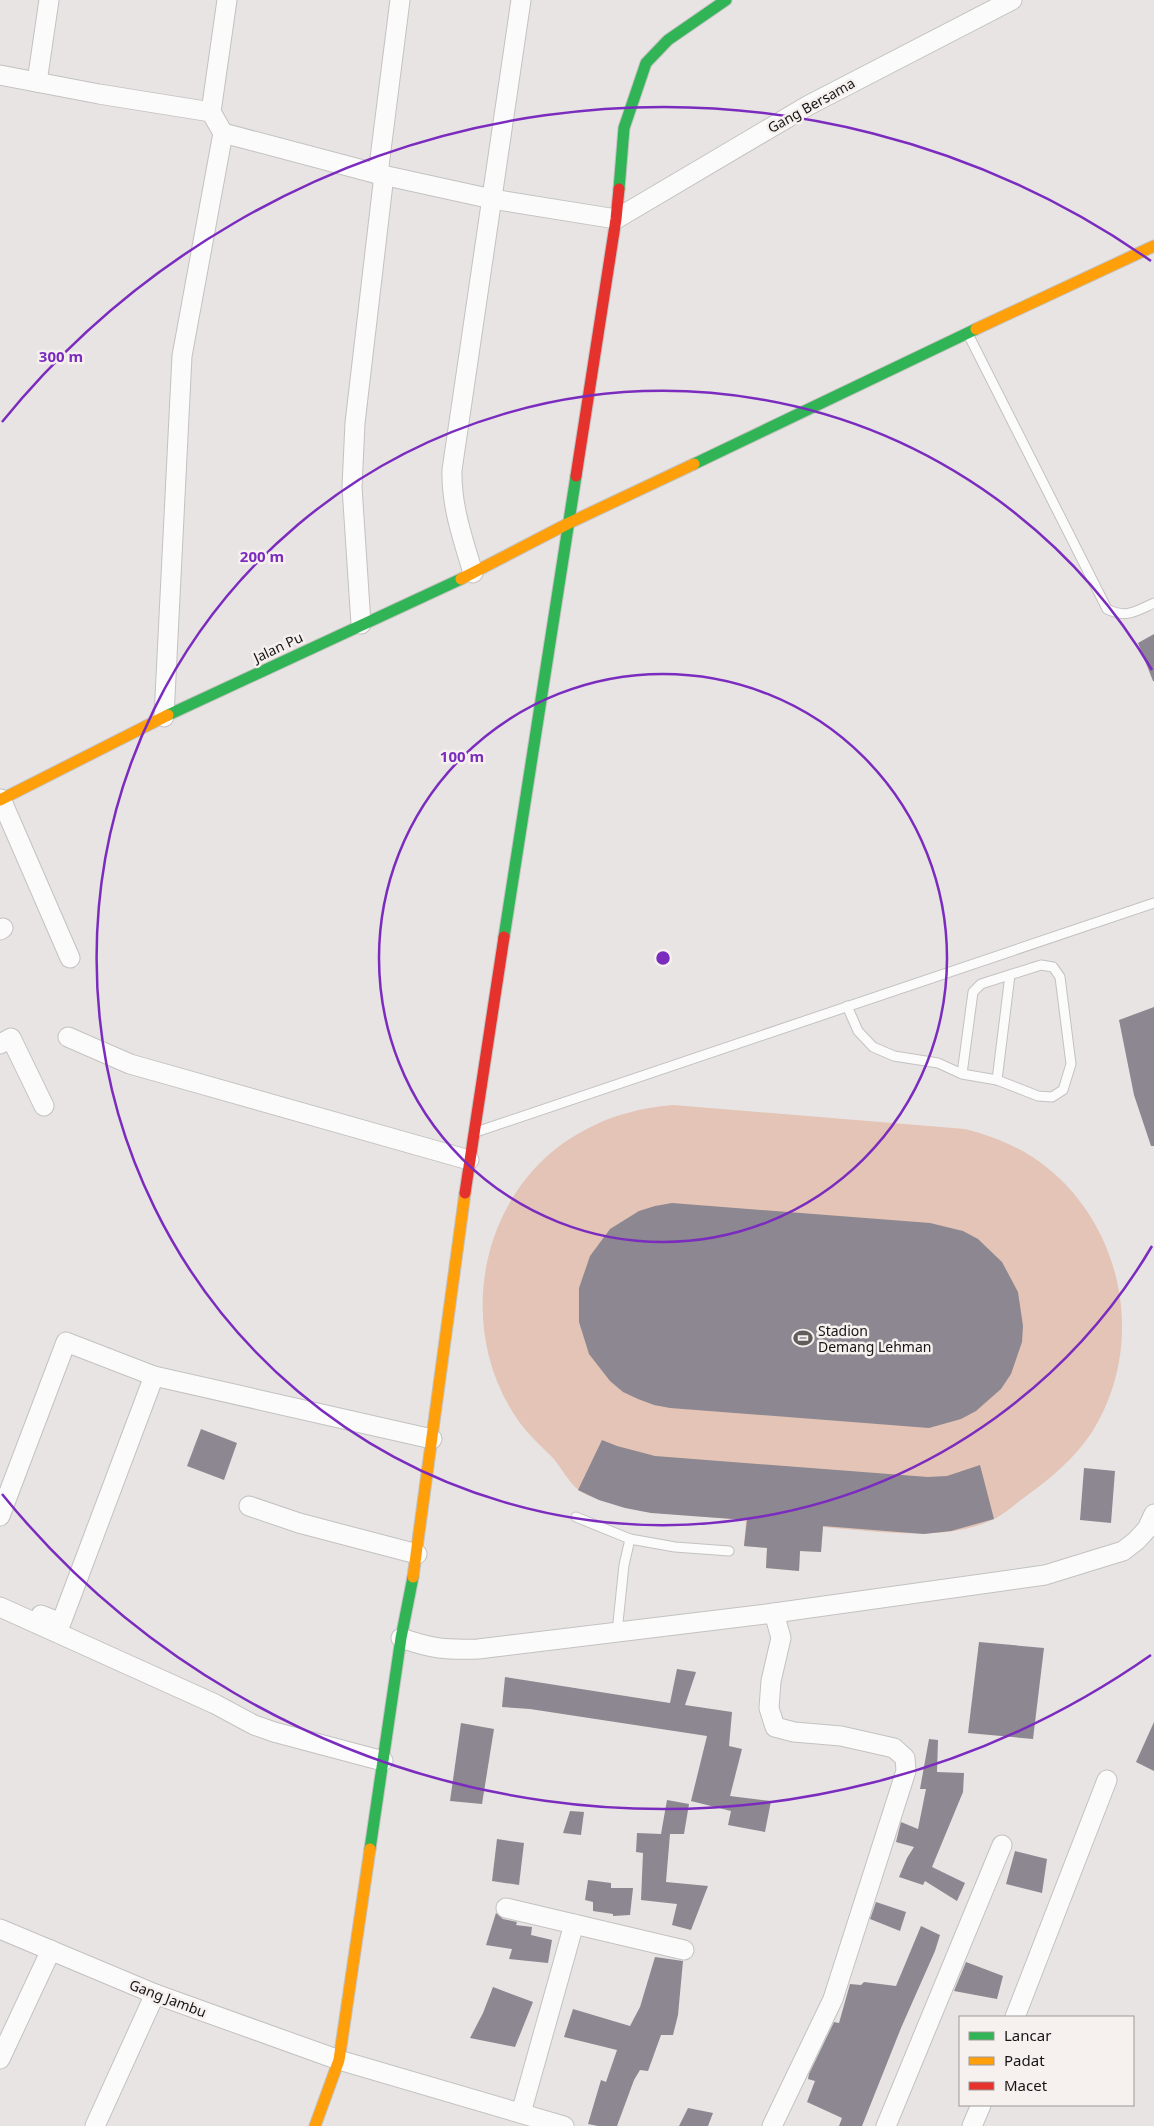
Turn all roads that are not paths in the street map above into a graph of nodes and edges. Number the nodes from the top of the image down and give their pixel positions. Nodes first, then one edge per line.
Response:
1 (49, 0) edge
2 (227, 0) edge
3 (400, 0) edge
4 (521, 0) edge
5 (726, 0) edge
6 (1012, 0) edge
7 (0, 75) edge
8 (38, 82) junction
9 (211, 112) junction
10 (223, 133) junction
11 (381, 175) junction
12 (492, 199) junction
13 (616, 219) junction
14 (1154, 246) edge
15 (967, 333) junction
16 (569, 523) junction
17 (474, 573) junction
18 (1154, 603) edge
19 (361, 624) junction
20 (164, 718) junction
21 (0, 800) edge
22 (1154, 902) edge
23 (70, 958) dead end
24 (1010, 975) junction
25 (847, 1006) junction
26 (68, 1037) dead end
27 (0, 1044) edge
28 (962, 1074) junction
29 (997, 1080) junction
30 (44, 1106) dead end
31 (474, 1133) junction
32 (469, 1160) junction
33 (154, 1376) junction
34 (432, 1439) junction
35 (249, 1506) dead end
36 (1154, 1514) edge
37 (0, 1516) edge
38 (576, 1517) dead end
39 (630, 1539) junction
40 (729, 1552) dead end
41 (416, 1554) junction
42 (0, 1596) edge
43 (0, 1607) edge
44 (774, 1613) junction
45 (617, 1632) junction
46 (401, 1638) junction
47 (384, 1761) junction
48 (1107, 1780) dead end
49 (1002, 1845) dead end
50 (506, 1908) dead end
51 (574, 1924) junction
52 (0, 1929) edge
53 (51, 1950) junction
54 (684, 1950) dead end
55 (155, 1994) junction
56 (1015, 2016) edge
57 (0, 2059) edge
58 (339, 2060) junction
59 (980, 2106) edge
60 (521, 2112) junction
61 (95, 2126) edge
62 (315, 2126) edge
63 (564, 2126) edge
64 (772, 2126) edge
65 (886, 2126) edge
66 (972, 2126) edge

1 - 8 street
2 - 9 street
3 - 11 street
4 - 12 street
5 - 13 street
6 - 13 street, Gang Bersama
7 - 8 street
8 - 9 street
9 - 10 street
10 - 11 street
10 - 20 street
11 - 12 street
11 - 19 street
12 - 13 street
12 - 17 street
13 - 16 street
14 - 15 street, Jalan Pu
15 - 16 street, Jalan Pu
15 - 18 lane
16 - 17 street, Jalan Pu
16 - 31 street
17 - 19 street, Jalan Pu
19 - 20 street, Jalan Pu
20 - 21 street, Jalan Pu
21 - 23 street
22 - 25 lane
24 - 28 lane
24 - 29 lane
24 - 29 lane
25 - 28 lane
25 - 31 lane
26 - 32 street
27 - 30 street
28 - 29 lane
31 - 32 street
32 - 34 street
33 - 34 street
33 - 37 street
33 - 42 street
34 - 41 street
35 - 41 street
36 - 44 street
38 - 39 lane
39 - 40 lane
39 - 45 lane
41 - 46 street
43 - 47 street
44 - 45 street
44 - 64 street
45 - 46 street
46 - 47 street
47 - 58 street
48 - 56 street
49 - 65 street
50 - 51 street
51 - 54 street
51 - 60 street
52 - 53 street, Gang Jambu
53 - 55 street, Gang Jambu
53 - 57 street
55 - 58 street, Gang Jambu
55 - 61 street
58 - 60 street, Gang Jambu
58 - 62 street
59 - 66 street
60 - 63 street, Gang Jambu

